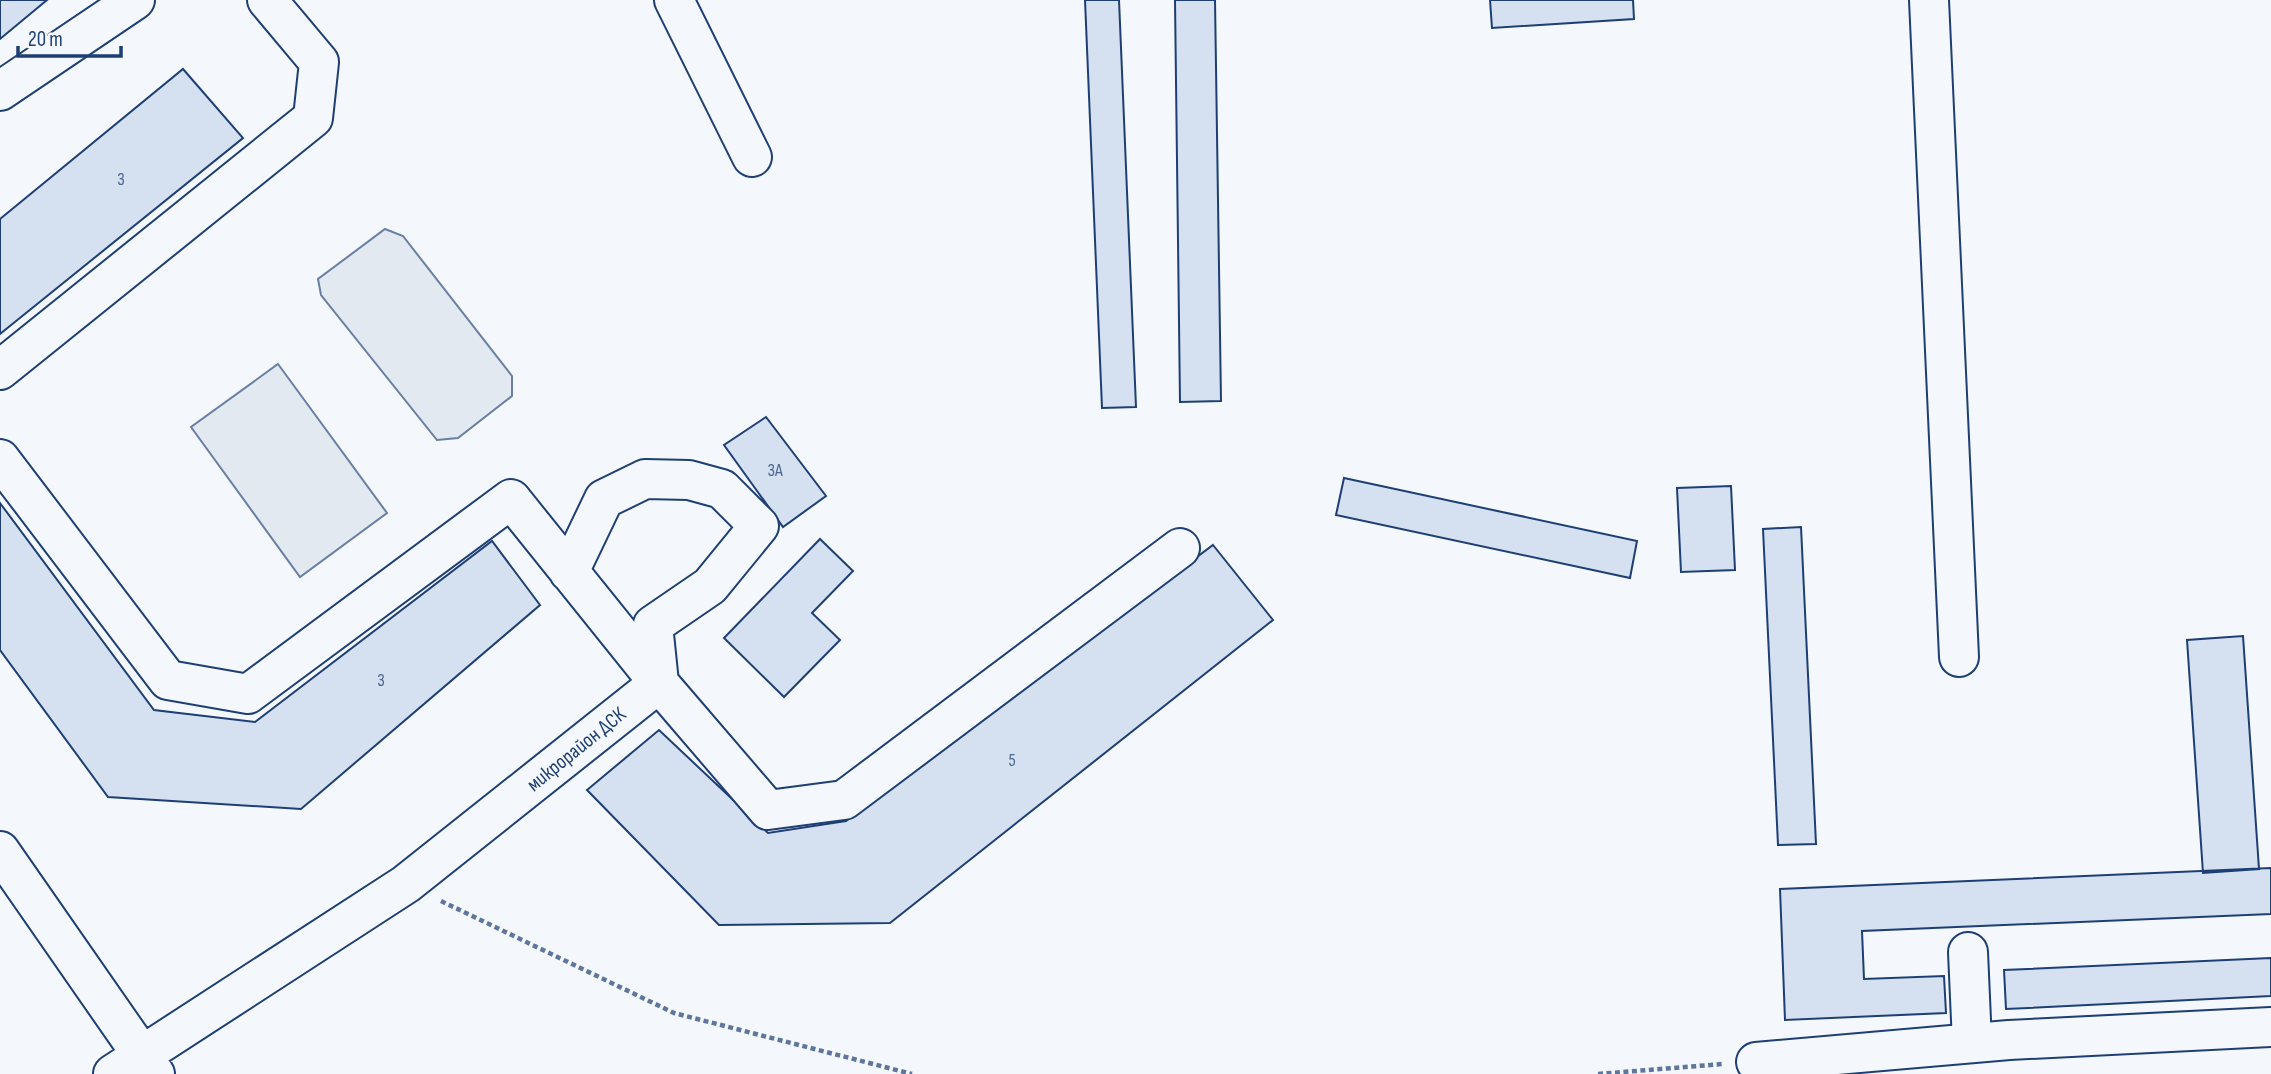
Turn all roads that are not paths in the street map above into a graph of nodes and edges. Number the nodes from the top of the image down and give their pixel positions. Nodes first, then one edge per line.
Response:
1 (135, 0) edge
2 (267, 0) edge
3 (674, 0) edge
4 (1929, 0) edge
5 (0, 92) edge
6 (752, 157) dead end
7 (0, 370) edge
8 (0, 459) edge
9 (1180, 548) dead end
10 (569, 572) junction
11 (1959, 657) dead end
12 (659, 683) junction
13 (0, 851) edge
14 (1968, 952) dead end
15 (2271, 1027) edge
16 (1972, 1043) junction
17 (1756, 1062) road end
18 (137, 1068) edge

1 - 5 lane
2 - 7 lane
3 - 6 lane
4 - 11 lane
8 - 10 lane
9 - 12 lane
10 - 12 lane
10 - 12 lane
12 - 18 lane, микрорайон ДСК
13 - 18 lane
14 - 16 lane
15 - 16 lane
16 - 17 lane

